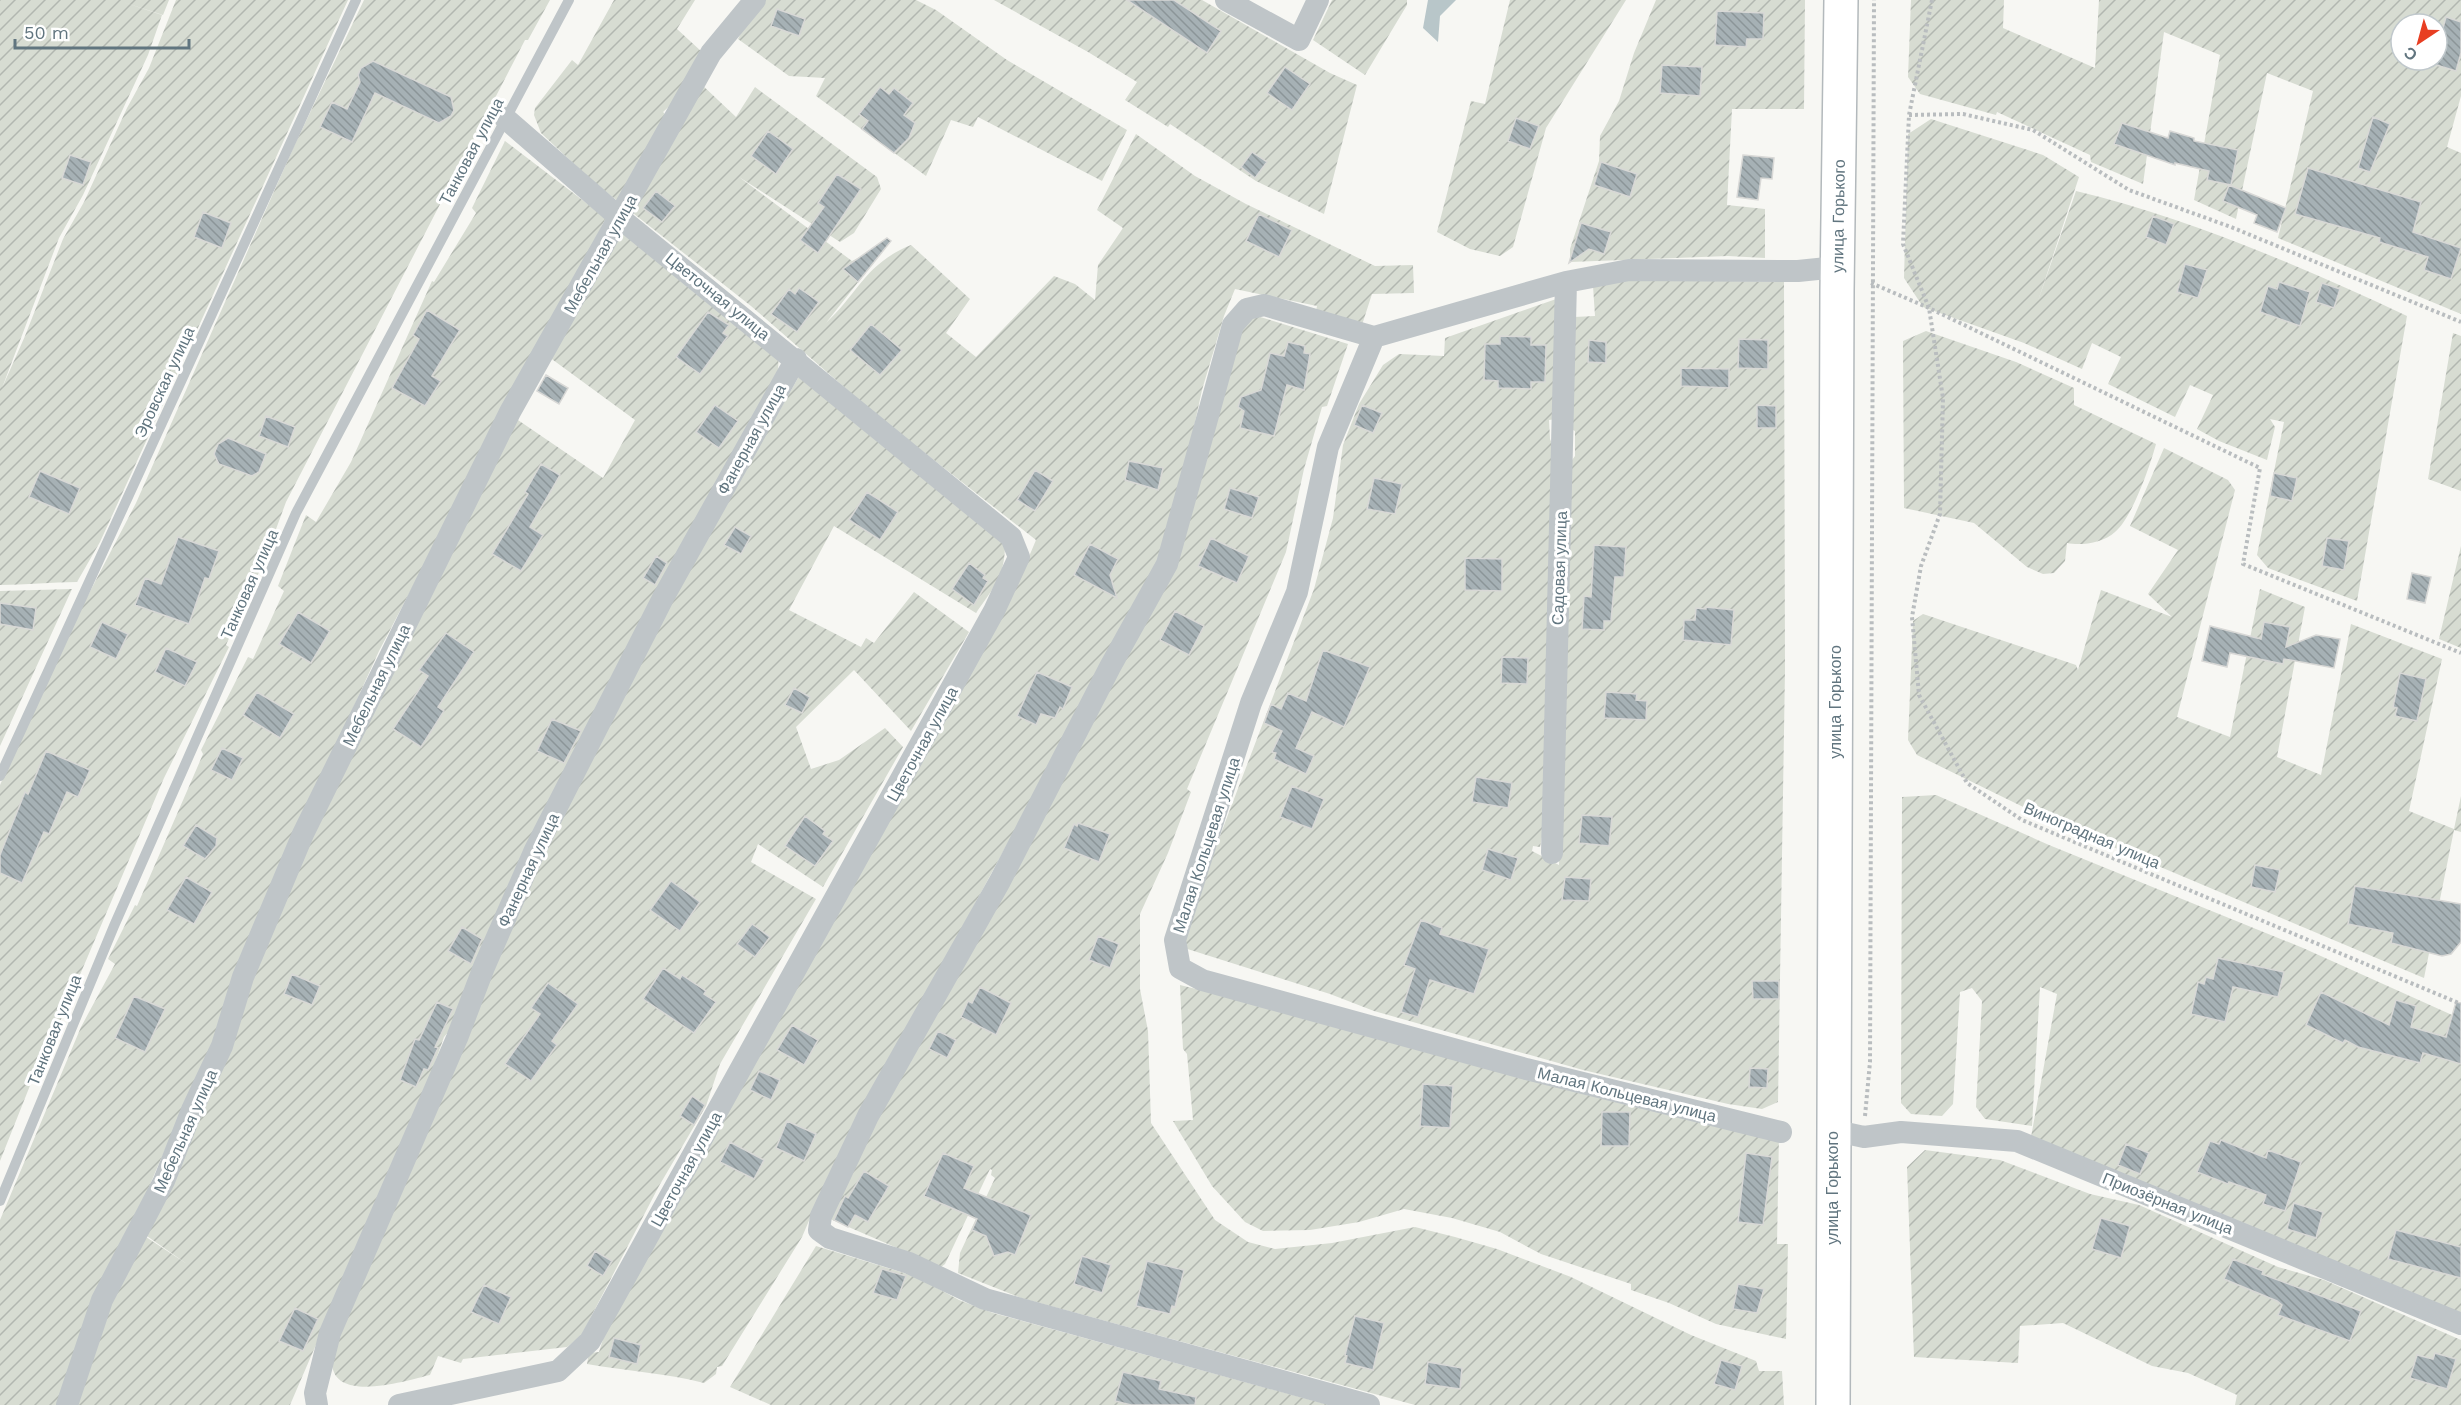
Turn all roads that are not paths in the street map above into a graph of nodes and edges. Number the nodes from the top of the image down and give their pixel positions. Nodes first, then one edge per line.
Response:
1 (356, 0) edge
2 (569, 0) edge
3 (755, 0) edge
4 (1226, 0) edge
5 (1318, 0) edge
6 (1841, 0) edge
7 (505, 118) junction
8 (620, 218) junction
9 (1837, 279) junction
10 (1566, 282) junction
11 (1374, 338) junction
12 (796, 359) junction
13 (0, 776) edge
14 (1552, 853) dead end
15 (1832, 1130) junction
16 (1781, 1132) dead end
17 (0, 1201) edge
18 (2461, 1324) edge
19 (67, 1405) edge
20 (317, 1405) edge
21 (399, 1405) edge
22 (1369, 1405) edge
23 (1833, 1405) edge

1 - 13 lane, Эровская улица
2 - 7 lane, Танковая улица
3 - 8 street, Мебельная улица
4 - 5 street
6 - 9 main road, улица Горького
7 - 8 street, Цветочная улица
7 - 17 lane, Танковая улица
8 - 12 street, Цветочная улица
8 - 19 street, Мебельная улица
9 - 10 street
9 - 15 main road, улица Горького
10 - 11 street
10 - 14 street, Садовая улица
11 - 16 street, Малая Кольцевая улица
11 - 22 street
12 - 20 street, Фанерная улица
12 - 21 street, Цветочная улица
15 - 18 street, Приозёрная улица
15 - 23 main road, улица Горького

